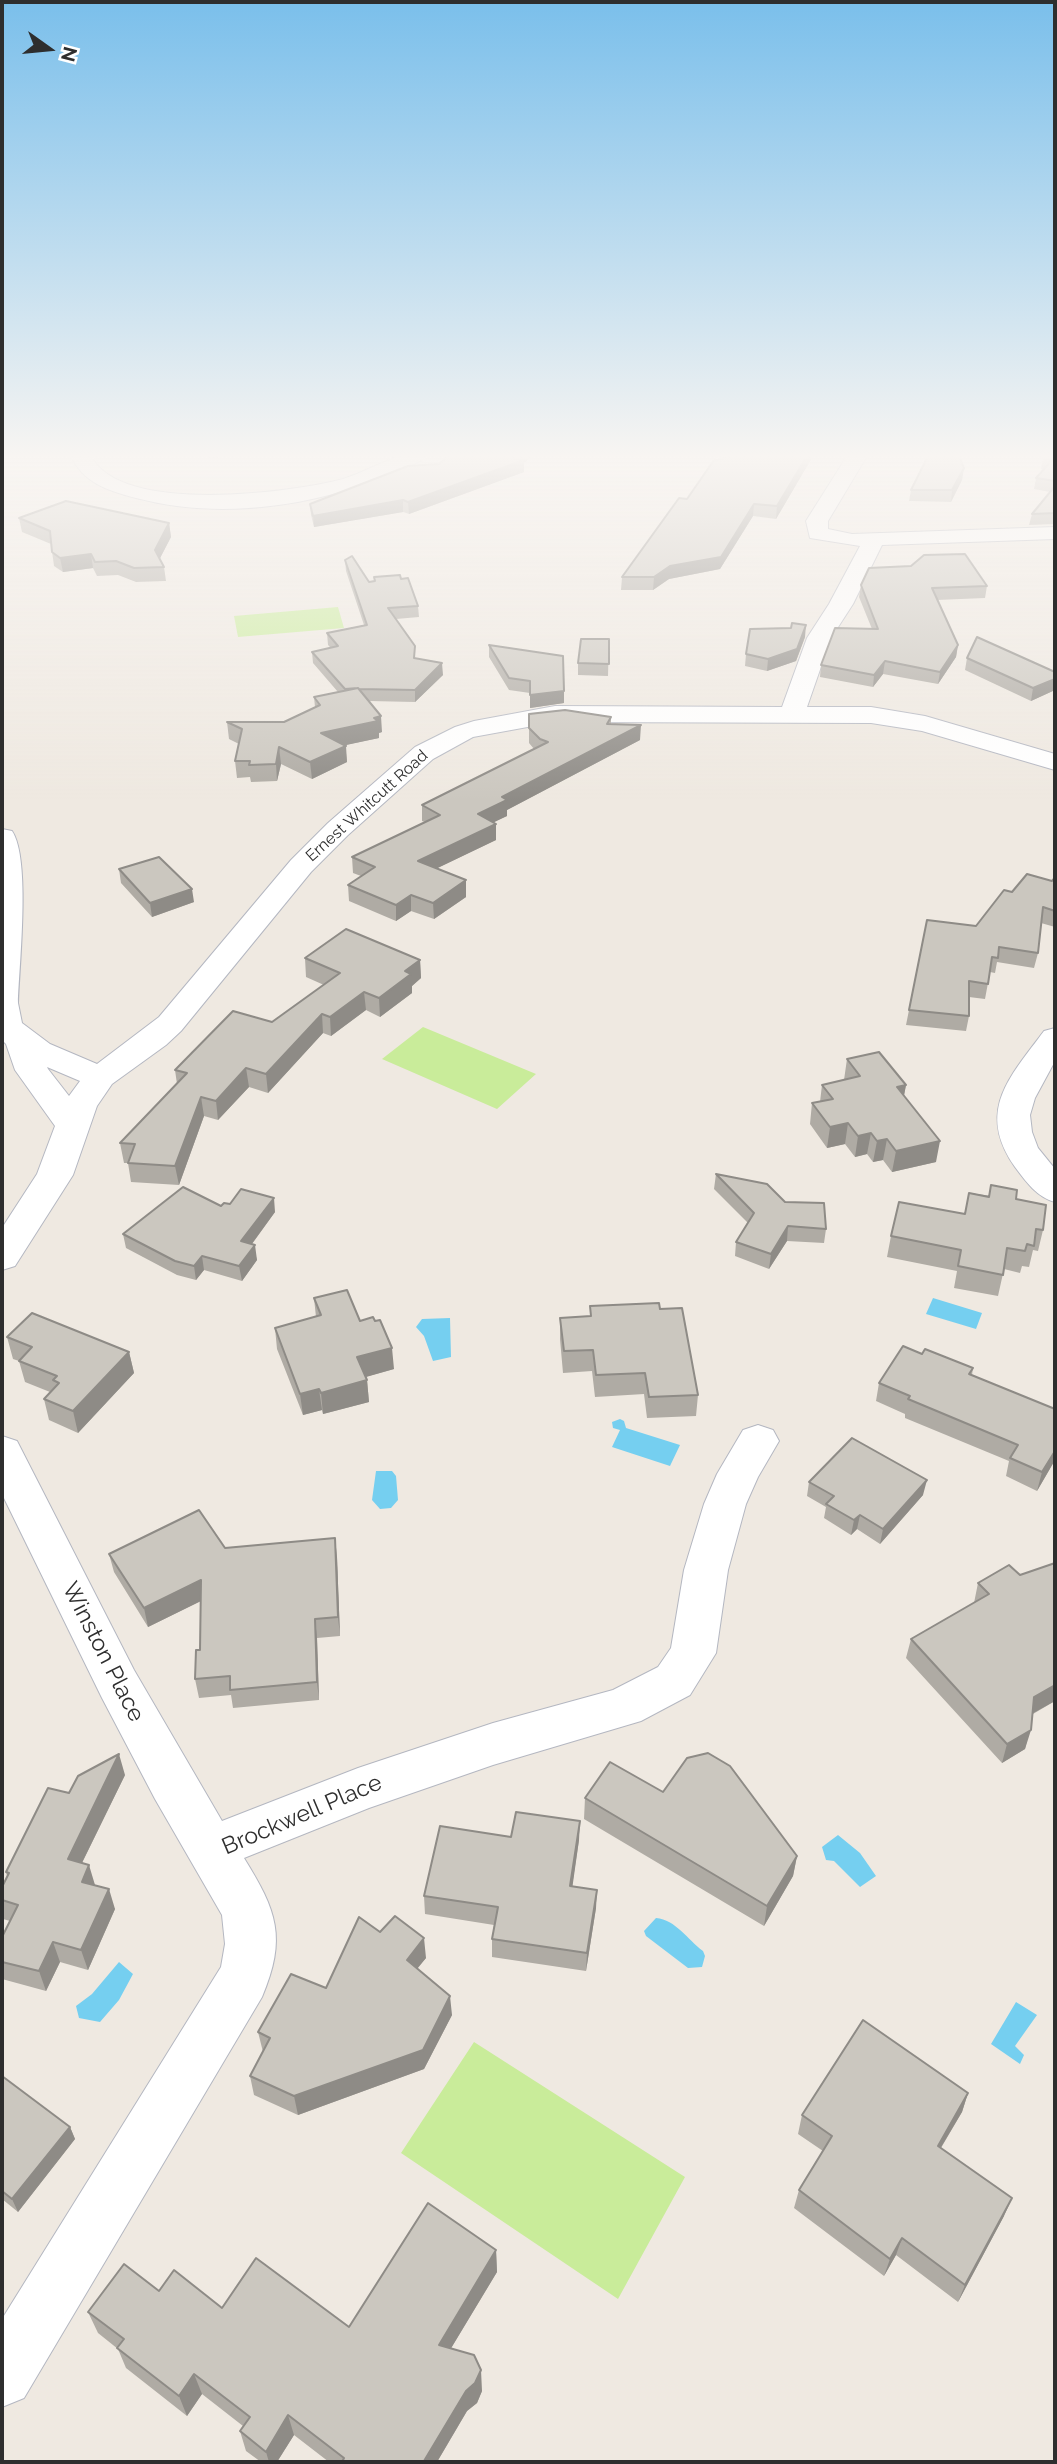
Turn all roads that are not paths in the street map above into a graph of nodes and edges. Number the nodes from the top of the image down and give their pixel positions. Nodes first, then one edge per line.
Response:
1 (858, 571) edge
2 (792, 715) junction
3 (1055, 762) edge
4 (2, 837) edge
5 (155, 1038) junction
6 (1055, 1038) edge
7 (28, 1044) junction
8 (100, 1077) junction
9 (72, 1124) junction
10 (1055, 1190) edge
11 (2, 1257) edge
12 (758, 1441) dead end
13 (2, 1452) edge
14 (212, 1848) junction
15 (2, 2376) edge

1 - 2 street
2 - 3 street, Ernest Whitcutt Road
2 - 5 street, Ernest Whitcutt Road
4 - 7 street
5 - 7 street
5 - 8 street, Ernest Whitcutt Road
6 - 10 street
7 - 8 street
7 - 9 street
8 - 9 street
9 - 11 street
12 - 14 street, Brockwell Place
13 - 14 street, Winston Place
14 - 15 street, Brockwell Place

